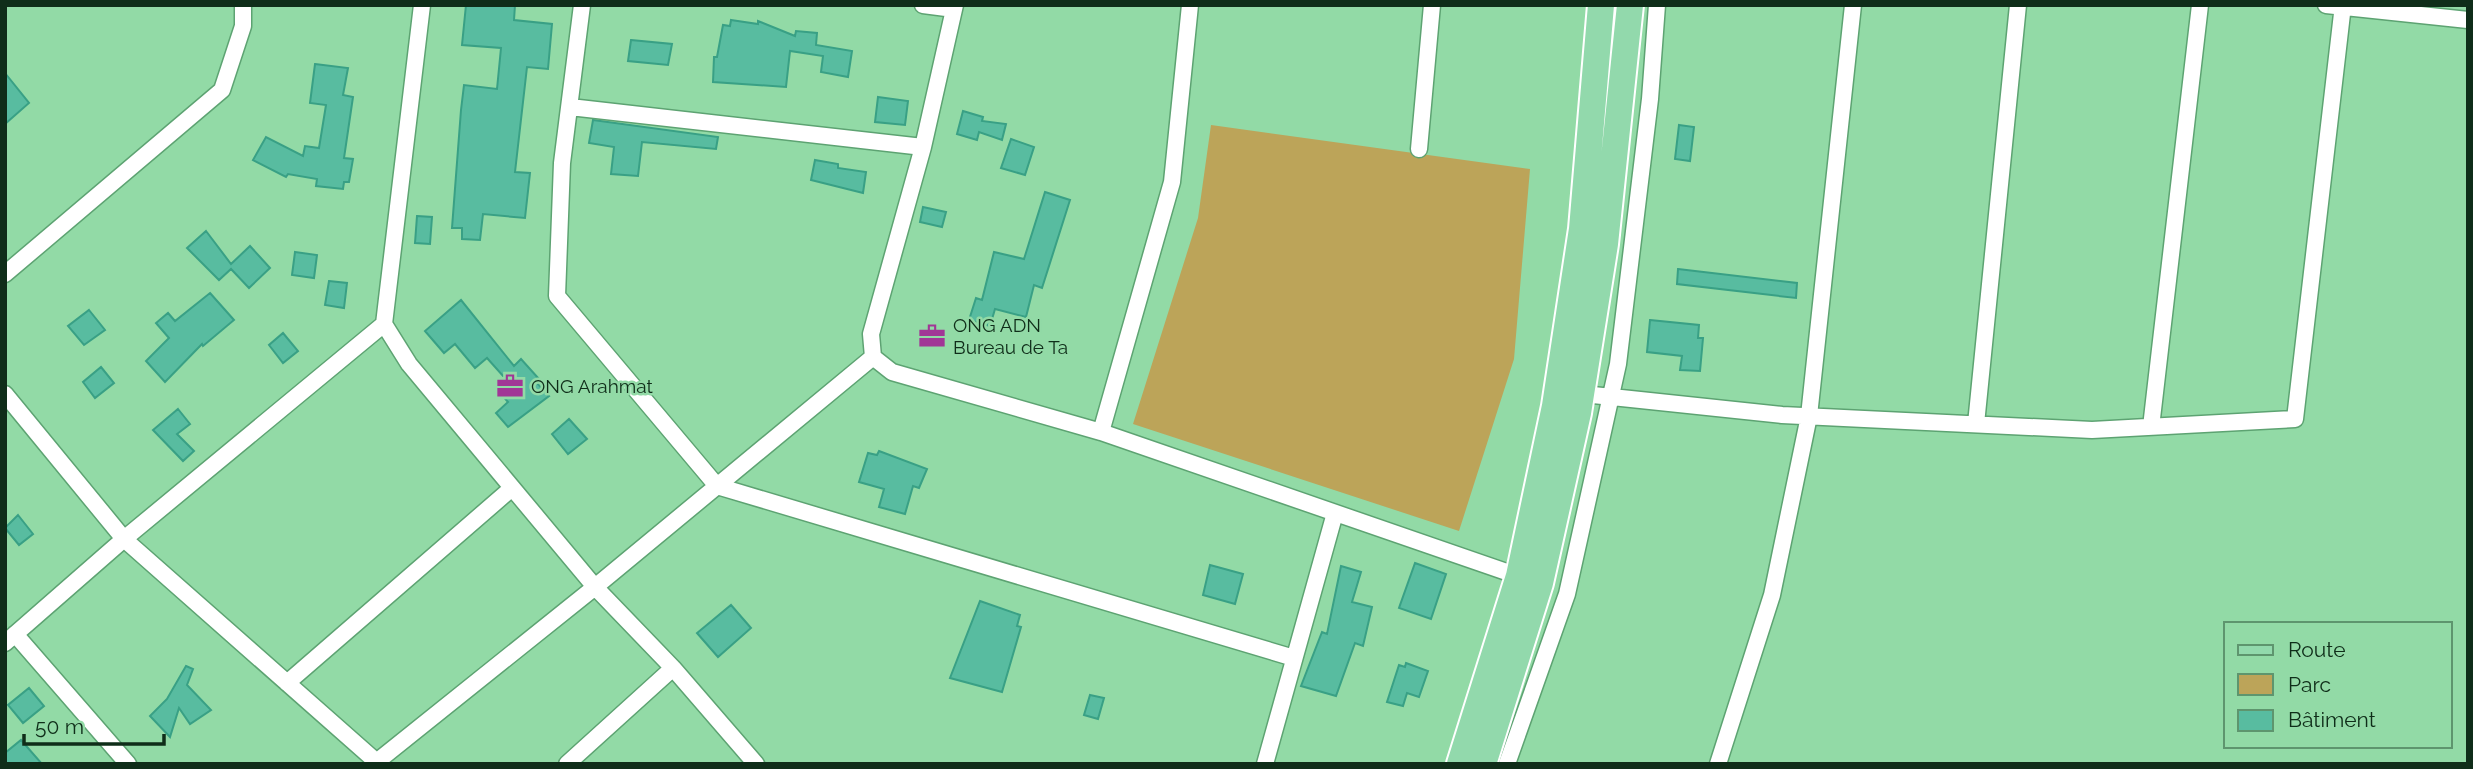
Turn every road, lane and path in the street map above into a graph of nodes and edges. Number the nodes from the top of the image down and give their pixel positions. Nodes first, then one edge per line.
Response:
1 (243, 5) edge
2 (422, 5) edge
3 (582, 5) edge
4 (923, 5) edge
5 (1190, 5) edge
6 (1432, 5) edge
7 (1601, 5) edge
8 (1630, 5) edge
9 (1657, 5) edge
10 (1853, 5) edge
11 (2018, 5) edge
12 (2200, 5) edge
13 (2326, 5) edge
14 (2343, 6) edge
15 (955, 7) edge
16 (2468, 20) edge
17 (570, 107) junction
18 (923, 147) junction
19 (1419, 149) dead end
20 (1593, 243) junction
21 (5, 274) edge
22 (384, 324) junction
23 (873, 356) junction
24 (1569, 392) junction
25 (5, 394) edge
26 (1611, 398) junction
27 (1809, 416) junction
28 (1976, 424) junction
29 (2151, 427) junction
30 (1101, 432) junction
31 (717, 486) junction
32 (512, 488) junction
33 (1335, 513) junction
34 (124, 539) junction
35 (1529, 580) junction
36 (595, 587) junction
37 (10, 639) edge
38 (1294, 658) junction
39 (673, 668) junction
40 (287, 683) junction
41 (376, 763) edge
42 (128, 764) edge
43 (567, 764) edge
44 (756, 764) edge
45 (1265, 764) edge
46 (1460, 764) edge
47 (1483, 764) edge
48 (1507, 764) edge
49 (1718, 764) edge

1 - 21 street
2 - 22 street
3 - 17 street
4 - 15 street
5 - 30 street
6 - 19 street
7 - 20 main road
8 - 20 main road
9 - 26 street
10 - 27 street
11 - 28 street
12 - 29 street
13 - 14 street
14 - 16 street
14 - 29 street
15 - 18 street
17 - 18 street
17 - 31 street
18 - 23 street
20 - 24 main road
22 - 32 street
22 - 34 street
23 - 30 street
23 - 31 street
24 - 26 street
24 - 35 main road
25 - 34 street
26 - 27 street
26 - 48 street
27 - 28 street
27 - 49 street
28 - 29 street
30 - 33 street
31 - 36 street
31 - 38 street
32 - 36 street
32 - 40 street
33 - 35 street
33 - 38 street
34 - 37 street
34 - 40 street
35 - 46 main road
35 - 47 main road
36 - 39 street
36 - 41 street
37 - 42 street
38 - 45 street
39 - 43 street
39 - 44 street
40 - 41 street

